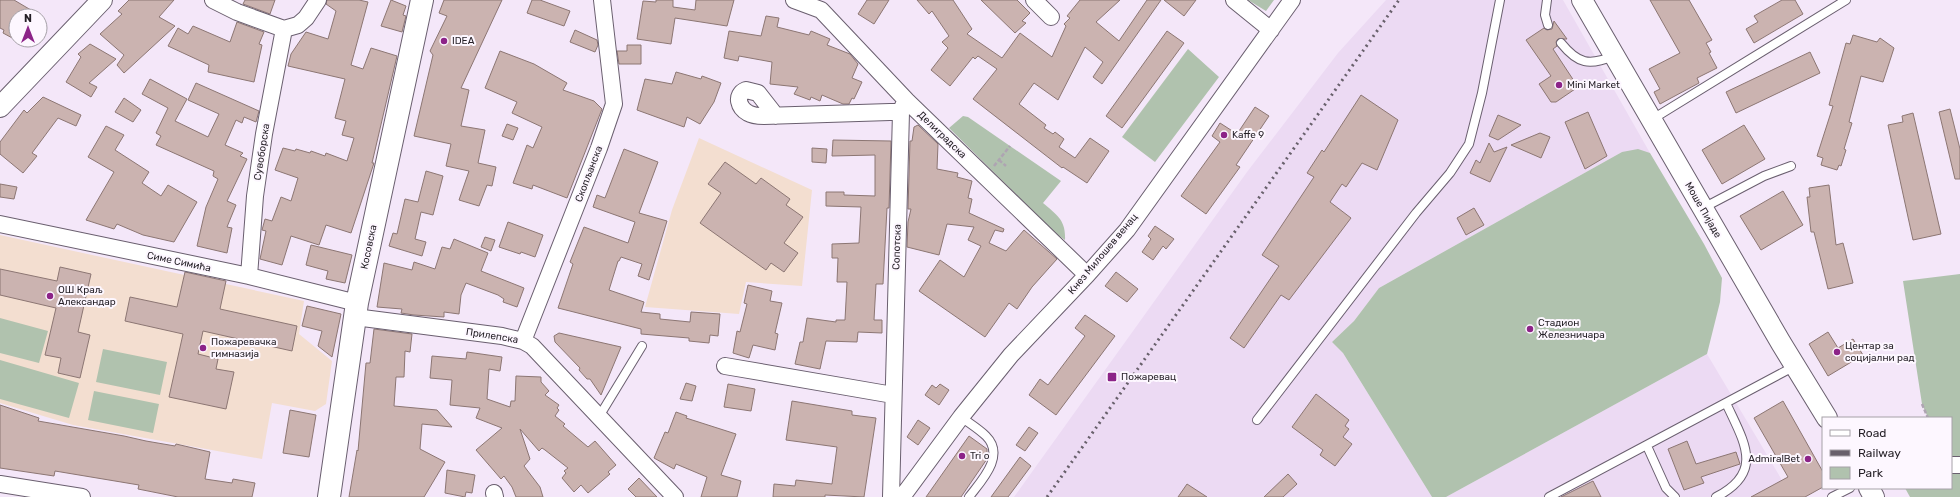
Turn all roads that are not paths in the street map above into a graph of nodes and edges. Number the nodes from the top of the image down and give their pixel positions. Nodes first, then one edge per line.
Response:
1 (102, 0) edge
2 (213, 0) edge
3 (318, 0) edge
4 (422, 0) edge
5 (602, 0) edge
6 (794, 0) edge
7 (1034, 0) edge
8 (1234, 0) edge
9 (1292, 0) edge
10 (1500, 0) edge
11 (1547, 0) edge
12 (1582, 0) edge
13 (1846, 0) edge
14 (1051, 17) dead end
15 (1548, 25) dead end
16 (284, 29) junction
17 (1271, 30) junction
18 (1561, 43) dead end
19 (1614, 56) junction
20 (904, 106) junction
21 (0, 107) edge
22 (776, 116) dead end
23 (1651, 120) junction
24 (1790, 166) dead end
25 (1703, 209) junction
26 (0, 224) edge
27 (1087, 275) junction
28 (249, 276) junction
29 (356, 310) junction
30 (523, 341) junction
31 (642, 346) dead end
32 (725, 366) dead end
33 (1795, 366) junction
34 (893, 395) junction
35 (1726, 403) junction
36 (600, 415) junction
37 (961, 417) junction
38 (1826, 417) edge
39 (1257, 420) dead end
40 (1647, 446) junction
41 (0, 484) edge
42 (1848, 489) edge
43 (82, 497) edge
44 (329, 497) edge
45 (675, 497) edge
46 (891, 497) edge
47 (902, 497) edge
48 (969, 497) edge
49 (1549, 497) edge
50 (1675, 497) edge
51 (1716, 497) edge
52 (1832, 497) edge

1 - 21 street
2 - 16 street
3 - 16 street
4 - 29 main road, Косовска
5 - 30 street, Скопљанска
6 - 20 street, Делиградска
7 - 14 street
8 - 17 street
9 - 17 street, Кнез Милошев венац
10 - 39 lane
11 - 15 lane
12 - 19 street, Моше Пијаде
13 - 23 lane
16 - 28 street, Сувоборска
17 - 27 street, Кнез Милошев венац
18 - 19 lane
19 - 23 street, Моше Пијаде
20 - 22 street
20 - 27 street, Делиградска
20 - 34 street, Сопотска
23 - 25 street, Моше Пијаде
24 - 25 lane
25 - 33 street, Моше Пијаде
26 - 28 street, Симе Симића
27 - 37 street, Кнез Милошев венац
28 - 29 street, Симе Симића
29 - 30 street, Прилепска
29 - 44 main road, Косовска
30 - 36 street, Прилепска
31 - 36 lane
32 - 34 street
33 - 35 lane
33 - 38 street, Моше Пијаде
34 - 46 street, Сопотска
35 - 40 lane
35 - 51 lane
36 - 45 street, Прилепска
37 - 47 street, Кнез Милошев венац
37 - 48 lane
40 - 49 lane
40 - 50 lane
41 - 43 street
42 - 52 lane

